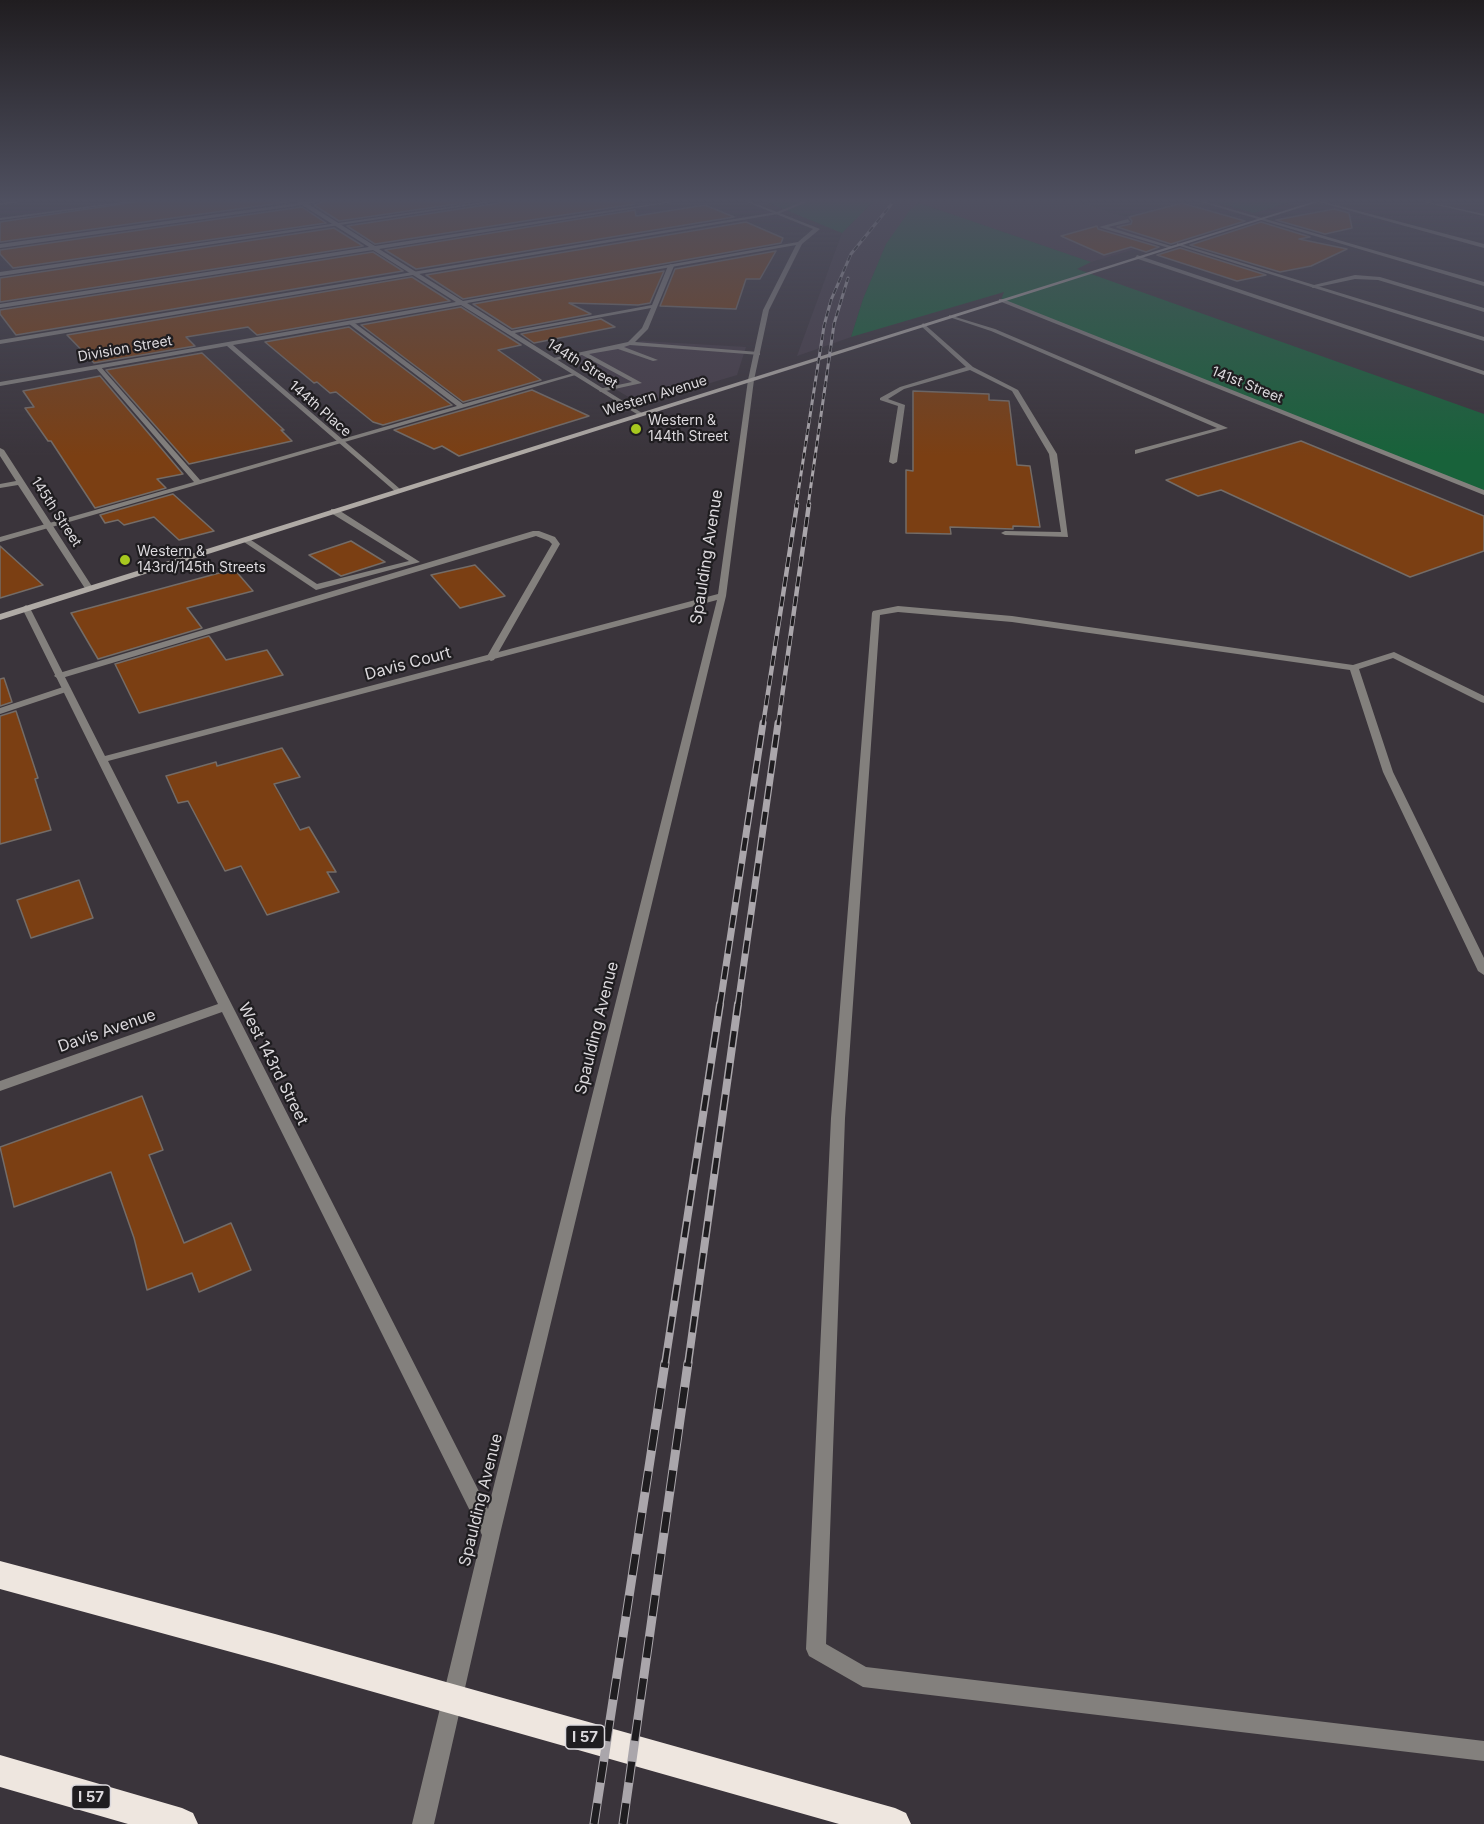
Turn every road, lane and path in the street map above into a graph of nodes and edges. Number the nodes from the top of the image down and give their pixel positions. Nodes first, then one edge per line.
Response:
1 (129, 286) edge
2 (336, 286) edge
3 (436, 286) edge
4 (554, 286) edge
5 (662, 286) edge
6 (778, 286) edge
7 (1045, 286) edge
8 (1224, 286) edge
9 (1313, 286) edge
10 (1405, 286) edge
11 (1001, 300) junction
12 (461, 302) junction
13 (0, 306) edge
14 (654, 306) junction
15 (1484, 310) edge
16 (951, 316) junction
17 (350, 322) junction
18 (923, 325) junction
19 (509, 332) junction
20 (1484, 339) edge
21 (0, 342) edge
22 (630, 343) junction
23 (227, 344) junction
24 (618, 347) junction
25 (584, 354) junction
26 (758, 354) junction
27 (552, 359) junction
28 (655, 360) dead end
29 (98, 367) junction
30 (971, 368) junction
31 (1484, 373) edge
32 (576, 374) junction
33 (752, 380) junction
34 (0, 384) edge
35 (601, 390) junction
36 (462, 407) junction
37 (640, 414) junction
38 (340, 443) junction
39 (0, 450) edge
40 (1138, 452) dead end
41 (893, 462) dead end
42 (20, 482) junction
43 (199, 483) junction
44 (0, 486) edge
45 (397, 491) junction
46 (1484, 493) edge
47 (334, 511) junction
48 (49, 526) junction
49 (1005, 533) dead end
50 (0, 540) edge
51 (245, 540) junction
52 (89, 588) junction
53 (722, 596) junction
54 (26, 608) junction
55 (0, 617) edge
56 (491, 658) junction
57 (1354, 668) junction
58 (59, 676) junction
59 (66, 689) junction
60 (1484, 700) edge
61 (0, 711) edge
62 (101, 760) junction
63 (1484, 971) edge
64 (226, 1006) junction
65 (0, 1086) edge
66 (491, 1534) junction
67 (0, 1575) edge
68 (1484, 1751) edge
69 (0, 1771) edge
70 (182, 1824) edge
71 (423, 1824) edge
72 (895, 1824) edge

1 - 13 street
2 - 21 street
3 - 12 street, 144th Street
4 - 12 street, Division Street
5 - 14 street
6 - 26 street, Spaulding Avenue
7 - 11 main road, Western Avenue
8 - 31 street
9 - 20 street
10 - 15 street
11 - 16 main road, Western Avenue
11 - 46 street, 141st Street
12 - 17 street, Division Street
12 - 19 street, 144th Street
14 - 19 street
14 - 22 street
16 - 18 main road, Western Avenue
16 - 40 street
17 - 23 street, Division Street
17 - 36 street
18 - 30 street
18 - 33 main road, Western Avenue
19 - 27 street, 144th Street
22 - 24 street
22 - 26 street
23 - 29 street, Division Street
23 - 38 street, 144th Place
24 - 25 street
24 - 28 street
25 - 27 street
25 - 35 street
26 - 33 street, Spaulding Avenue
27 - 32 street, 144th Street
29 - 34 street, Division Street
29 - 43 street
30 - 41 street
30 - 49 street
32 - 35 street, 144th Street
32 - 36 street
33 - 37 main road, Western Avenue
33 - 53 street, Spaulding Avenue
35 - 37 street, 144th Street
36 - 38 street
37 - 45 main road, Western Avenue
38 - 43 street
38 - 45 street, 144th Place
39 - 42 street, 145th Street
42 - 44 street
42 - 48 street, 145th Street
43 - 48 street
45 - 47 main road, Western Avenue
47 - 51 main road, Western Avenue
47 - 51 street
48 - 50 street
48 - 52 street, 145th Street
51 - 52 main road, Western Avenue
52 - 54 main road, Western Avenue
53 - 56 street, Davis Court
53 - 66 street, Spaulding Avenue
54 - 55 main road, Western Avenue
54 - 58 street, West 143rd Street
56 - 58 street
56 - 62 street, Davis Court
57 - 60 street
57 - 63 street
57 - 68 street
58 - 59 street, West 143rd Street
59 - 61 street
59 - 62 street, West 143rd Street
62 - 64 street, West 143rd Street
64 - 65 street, Davis Avenue
64 - 66 street, West 143rd Street
66 - 71 street, Spaulding Avenue
67 - 72 highway, I 57
69 - 70 highway, I 57

